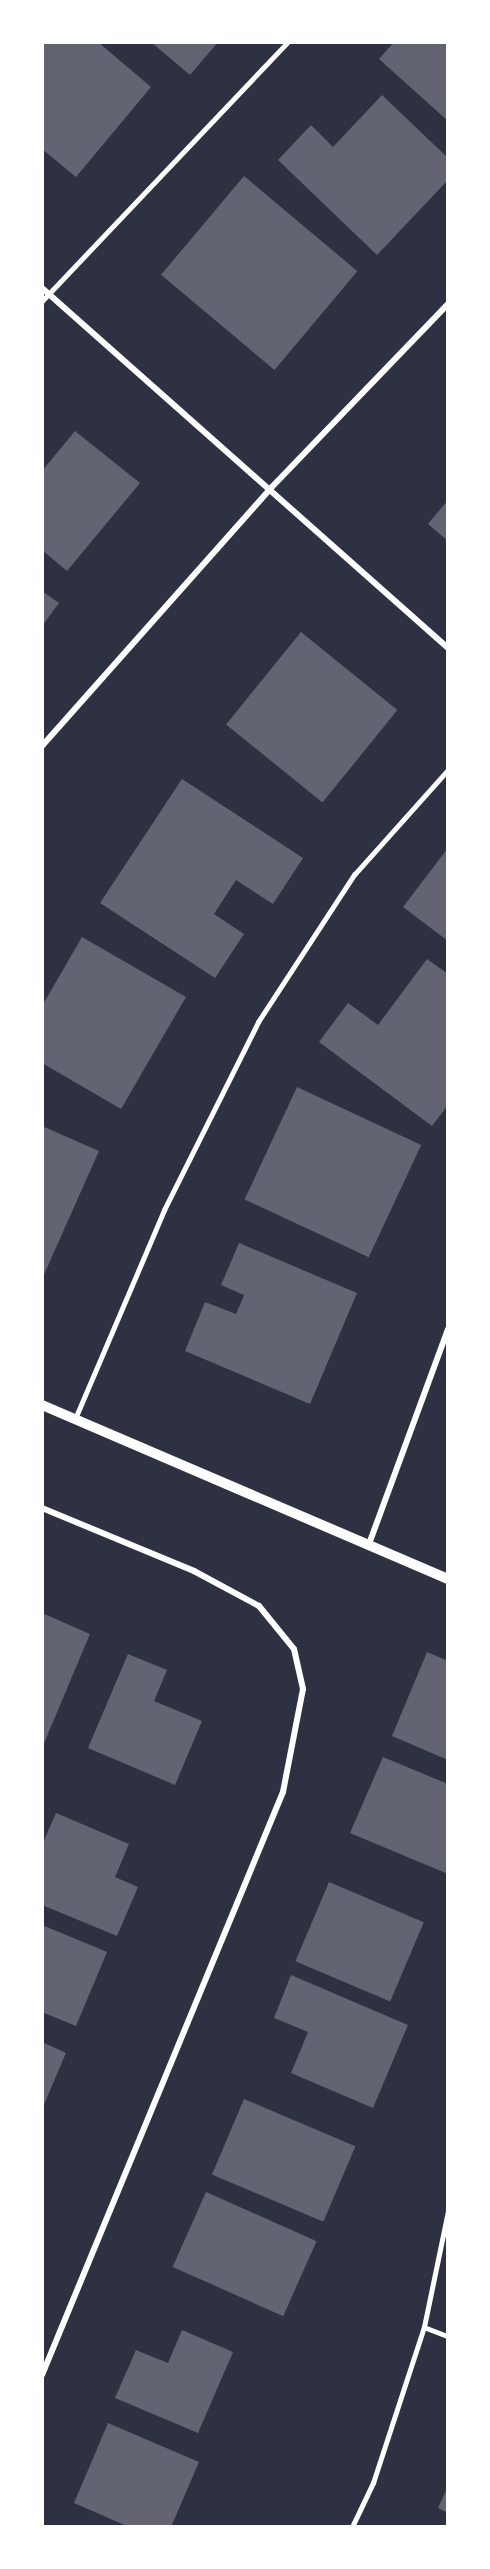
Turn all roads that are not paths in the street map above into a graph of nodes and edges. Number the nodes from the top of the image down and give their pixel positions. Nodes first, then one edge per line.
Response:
1 (288, 42) edge
2 (42, 288) edge
3 (49, 294) junction
4 (42, 301) edge
5 (448, 304) edge
6 (269, 490) junction
7 (448, 648) edge
8 (42, 746) edge
9 (448, 770) edge
10 (448, 1329) edge
11 (42, 1405) edge
12 (75, 1419) junction
13 (42, 1508) edge
14 (369, 1544) junction
15 (448, 1578) edge
16 (448, 2211) edge
17 (424, 2327) junction
18 (448, 2336) edge
19 (42, 2375) edge
20 (352, 2527) edge

1 - 3 lane
2 - 3 street
3 - 4 lane
3 - 6 street
5 - 6 street
6 - 7 street
6 - 8 street
9 - 12 lane
10 - 14 street
11 - 12 street
12 - 14 street
13 - 19 street
14 - 15 street
16 - 17 lane
17 - 18 lane
17 - 20 lane

